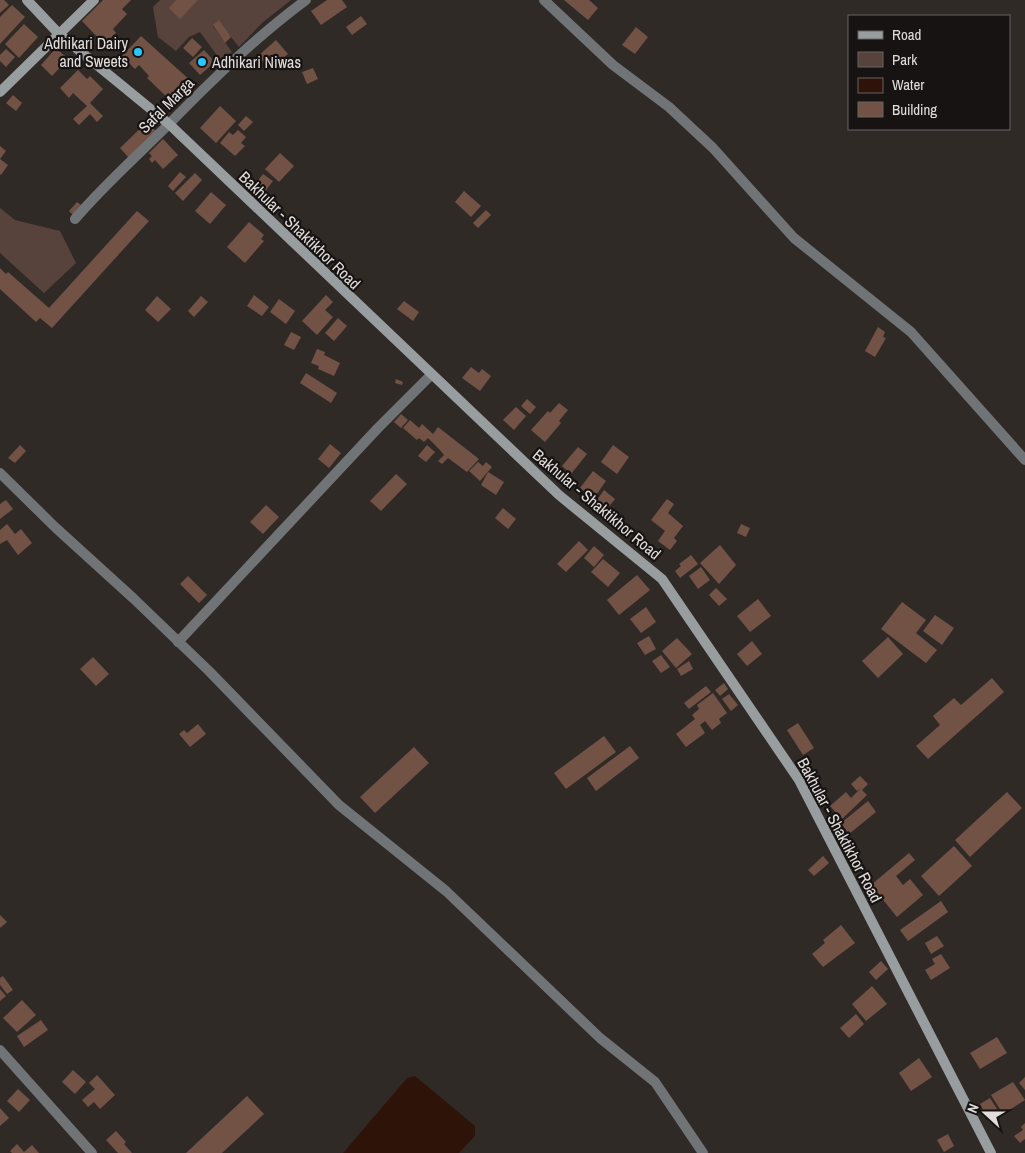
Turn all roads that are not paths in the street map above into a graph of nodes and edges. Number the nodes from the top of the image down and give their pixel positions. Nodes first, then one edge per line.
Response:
1 (27, 0) edge
2 (94, 0) edge
3 (306, 0) edge
4 (544, 0) edge
5 (60, 34) junction
6 (0, 92) edge
7 (169, 124) junction
8 (75, 218) dead end
9 (432, 375) junction
10 (1025, 460) edge
11 (0, 473) edge
12 (178, 642) junction
13 (0, 1050) edge
14 (92, 1153) edge
15 (703, 1153) edge
16 (991, 1153) edge

1 - 5 street, Bakhular - Shaktikhor Road
2 - 5 street
3 - 7 street, Safal Marga
4 - 10 street
5 - 6 street
5 - 7 street, Bakhular - Shaktikhor Road
7 - 8 street, Safal Marga
7 - 9 street, Bakhular - Shaktikhor Road
9 - 12 street
9 - 16 street, Bakhular - Shaktikhor Road
11 - 12 street
12 - 15 street
13 - 14 street

